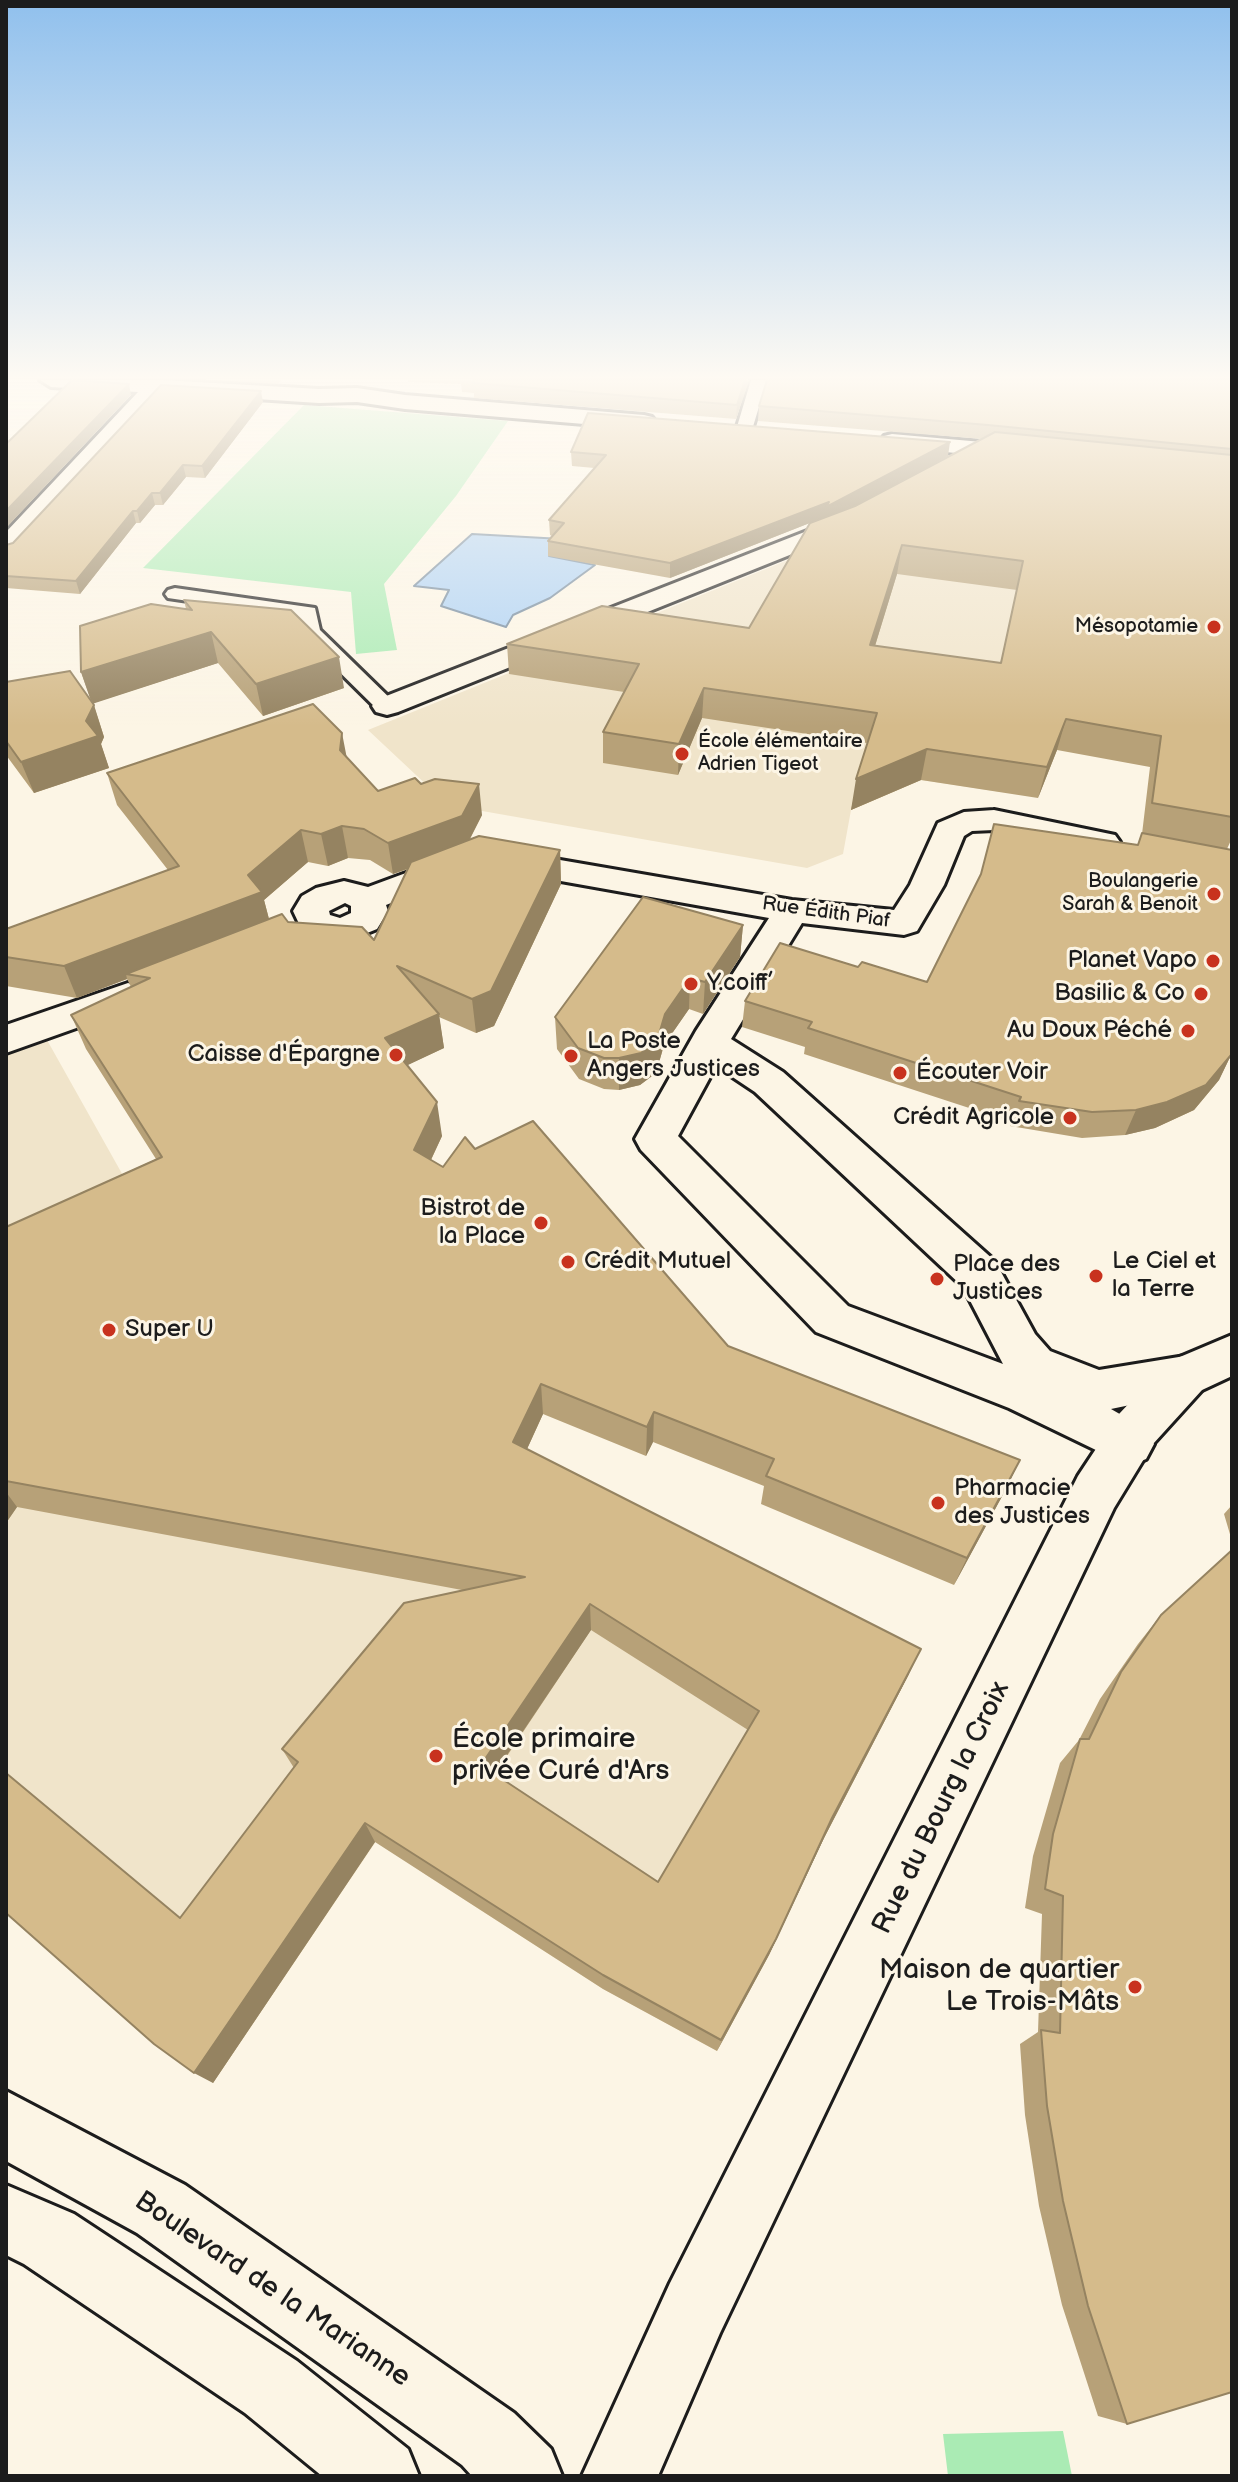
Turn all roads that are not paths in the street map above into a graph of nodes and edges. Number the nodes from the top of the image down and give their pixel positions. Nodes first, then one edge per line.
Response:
1 (54, 496) edge
2 (879, 507) edge
3 (6, 547) edge
4 (175, 594) dead end
5 (387, 706) joint
6 (1131, 847) edge
7 (792, 911) junction
8 (300, 928) edge
9 (157, 985) edge
10 (6, 1039) edge
11 (709, 1043) junction
12 (1232, 1355) edge
13 (1185, 1376) junction
14 (1129, 1444) junction
15 (6, 2124) edge
16 (6, 2219) edge
17 (381, 2476) edge
18 (524, 2476) edge
19 (620, 2476) edge

1 - 3 street
2 - 5 street
4 - 5 lane
6 - 7 street, Rue Édith Piaf
7 - 8 street, Rue Édith Piaf
7 - 11 street
9 - 10 street
11 - 13 street
11 - 14 street
12 - 13 street, Rue du Bourg la Croix
13 - 14 street, Rue du Bourg la Croix
14 - 19 street, Rue du Bourg la Croix
15 - 18 street, Boulevard de la Marianne
16 - 17 street

